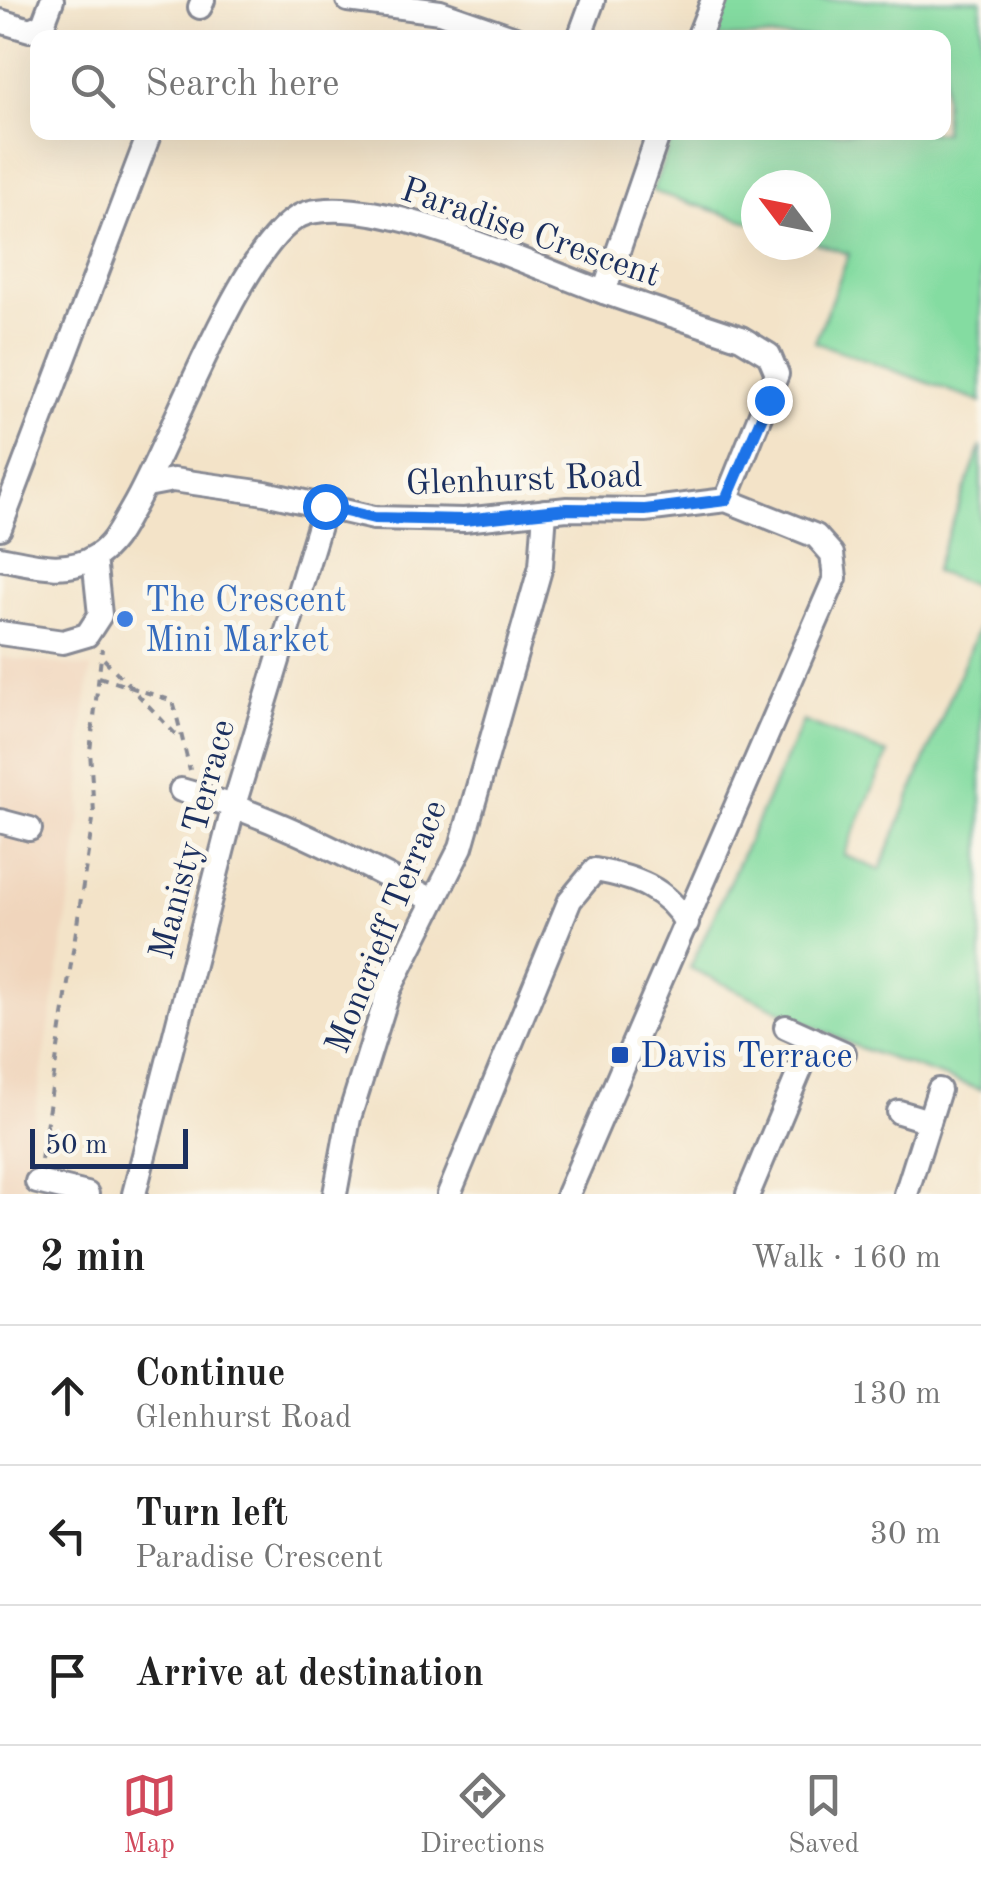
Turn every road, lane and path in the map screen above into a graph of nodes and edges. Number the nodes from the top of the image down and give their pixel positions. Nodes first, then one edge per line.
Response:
1 (52, 0) edge
2 (348, 0) edge
3 (593, 0) edge
4 (713, 0) edge
5 (0, 21) edge
6 (492, 30) edge
7 (582, 30) edge
8 (701, 30) edge
9 (147, 140) edge
10 (656, 140) edge
11 (604, 292) junction
12 (147, 486) junction
13 (726, 500) junction
14 (325, 506) junction
15 (545, 511) junction
16 (0, 528) edge
17 (0, 558) edge
18 (94, 558) junction
19 (96, 621) junction
20 (0, 633) edge
21 (102, 657) junction
22 (99, 677) junction
23 (128, 687) junction
24 (183, 742) junction
25 (188, 792) joint
26 (234, 805) junction
27 (0, 821) edge
28 (30, 829) dead end
29 (433, 900) junction
30 (687, 924) junction
31 (786, 1027) dead end
32 (814, 1039) junction
33 (844, 1053) dead end
34 (939, 1090) dead end
35 (899, 1112) dead end
36 (929, 1121) junction
37 (37, 1182) joint
38 (86, 1194) edge
39 (134, 1194) edge
40 (335, 1194) edge
41 (449, 1194) edge
42 (568, 1194) edge
43 (748, 1194) edge
44 (906, 1194) edge

1 - 5 street
2 - 6 street
3 - 7 street
4 - 8 street
9 - 16 street
10 - 11 street
11 - 12 street, Paradise Crescent
11 - 13 street, Paradise Crescent
12 - 14 street, Glenhurst Road
12 - 18 street, Paradise Crescent
13 - 15 street, Glenhurst Road
13 - 30 street, Glenhurst Road
14 - 15 street, Glenhurst Road
14 - 26 street, Manisty Terrace
15 - 29 street, Moncrieff Terrace
17 - 18 street
18 - 19 street
19 - 20 street
19 - 21 path
21 - 22 path
21 - 23 path
22 - 23 path
22 - 37 path
23 - 24 path
23 - 24 path
24 - 25 path
25 - 26 street
26 - 29 street
26 - 39 street, Manisty Terrace
27 - 28 street
29 - 40 street, Moncrieff Terrace
30 - 41 street
30 - 42 street
31 - 32 street
32 - 33 street
32 - 43 street
34 - 36 street
35 - 36 street
36 - 44 street
37 - 38 street

